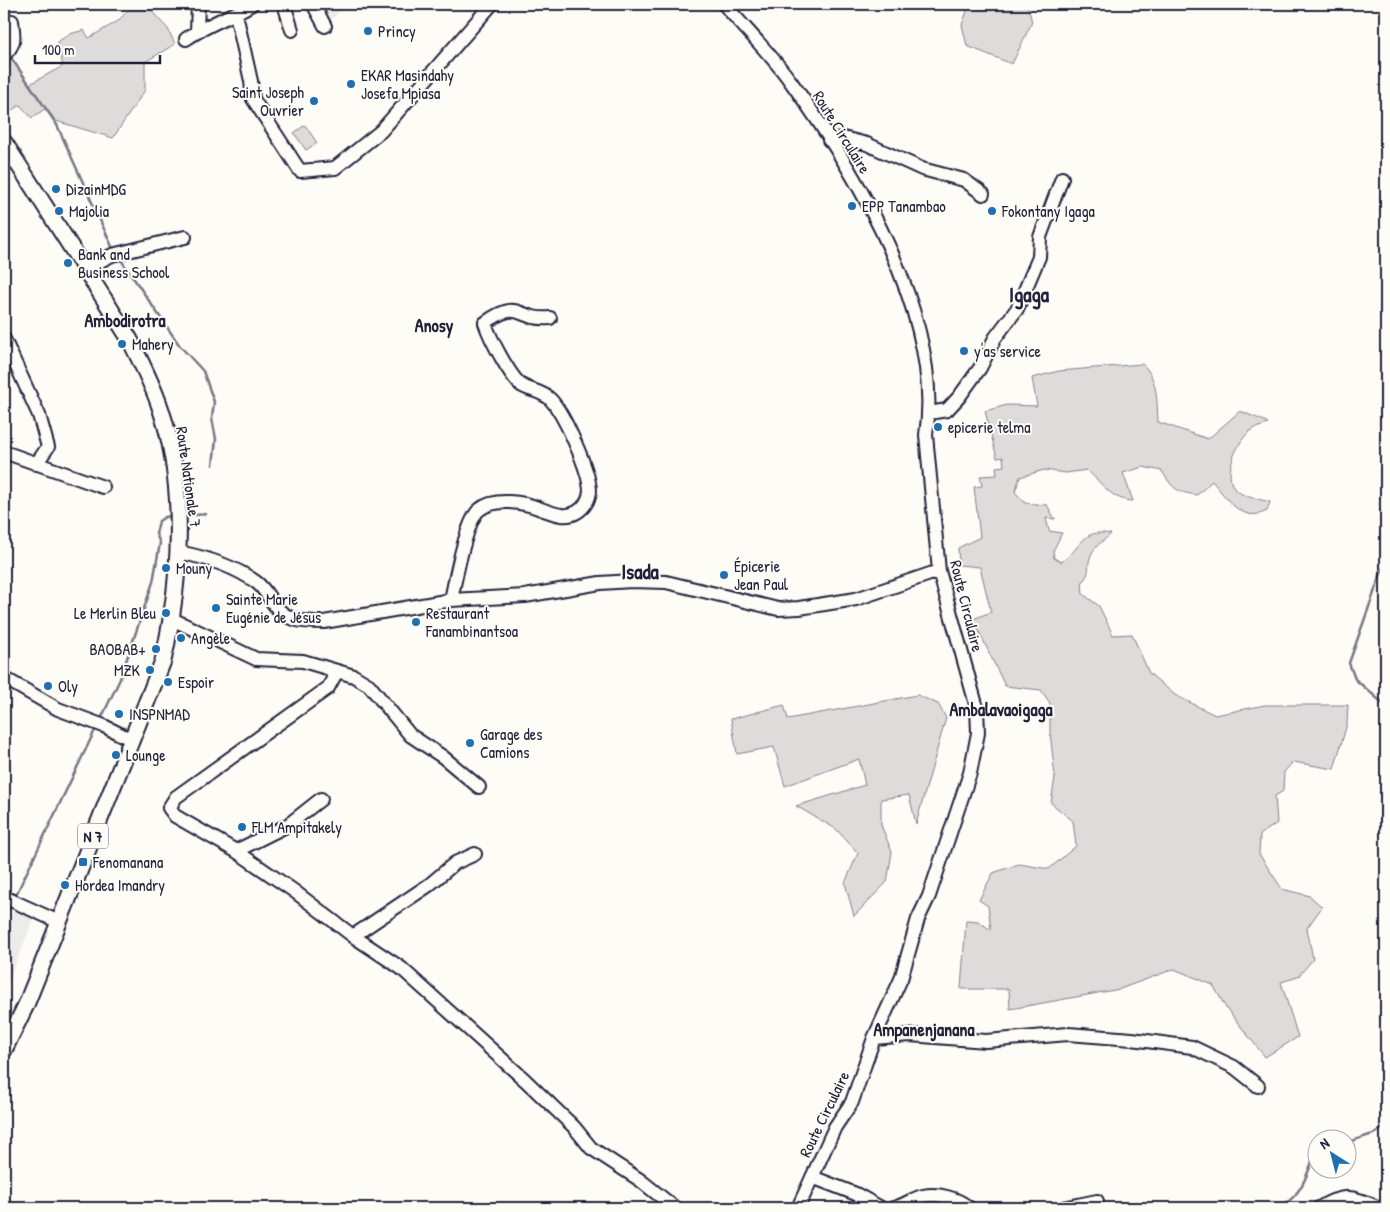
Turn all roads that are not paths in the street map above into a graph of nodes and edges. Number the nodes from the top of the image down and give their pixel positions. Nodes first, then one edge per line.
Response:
1 (198, 4) edge
2 (250, 4) edge
3 (284, 4) edge
4 (313, 4) edge
5 (492, 4) edge
6 (724, 4) edge
7 (236, 14) junction
8 (12, 21) dead end
9 (325, 26) dead end
10 (292, 30) dead end
11 (8, 51) edge
12 (829, 140) junction
13 (4, 142) edge
14 (1062, 178) dead end
15 (983, 194) dead end
16 (185, 237) dead end
17 (85, 269) junction
18 (550, 318) dead end
19 (4, 339) edge
20 (929, 413) junction
21 (4, 452) edge
22 (36, 464) junction
23 (103, 487) dead end
24 (178, 552) junction
25 (939, 571) junction
26 (451, 600) junction
27 (172, 619) junction
28 (330, 669) junction
29 (4, 678) edge
30 (132, 740) junction
31 (480, 787) dead end
32 (321, 799) dead end
33 (236, 851) junction
34 (475, 854) dead end
35 (9, 899) edge
36 (59, 922) junction
37 (353, 936) junction
38 (874, 1038) junction
39 (4, 1050) edge
40 (1258, 1086) dead end
41 (812, 1177) junction
42 (1097, 1201) dead end
43 (675, 1208) edge
44 (798, 1208) edge
45 (881, 1208) edge
46 (893, 1208) edge
47 (969, 1208) edge
48 (1063, 1208) edge
49 (1319, 1208) edge
50 (1379, 1208) edge

1 - 7 street
2 - 7 street
3 - 10 street
4 - 9 street
5 - 7 street
6 - 12 street, Route Circulaire
8 - 11 street
12 - 15 street
12 - 20 street, Route Circulaire
13 - 17 main road, Route Nationale 7 / N 7
14 - 20 street
16 - 17 street
17 - 24 main road, Route Nationale 7 / N 7
18 - 26 street
19 - 22 street
20 - 25 street, Route Circulaire
21 - 22 street
22 - 23 street
24 - 26 street
24 - 27 main road, Route Nationale 7 / N 7
25 - 26 street
25 - 38 street, Route Circulaire
27 - 28 street
27 - 30 main road, N 7
28 - 31 street
28 - 33 street
29 - 30 street
30 - 36 main road, N 7
32 - 33 street
33 - 37 street
34 - 37 street
35 - 36 street
36 - 39 main road, N 7
37 - 43 street
38 - 40 street
38 - 41 street, Route Circulaire
41 - 44 street, Route Circulaire
41 - 45 street
42 - 48 street
46 - 47 street
49 - 50 street

